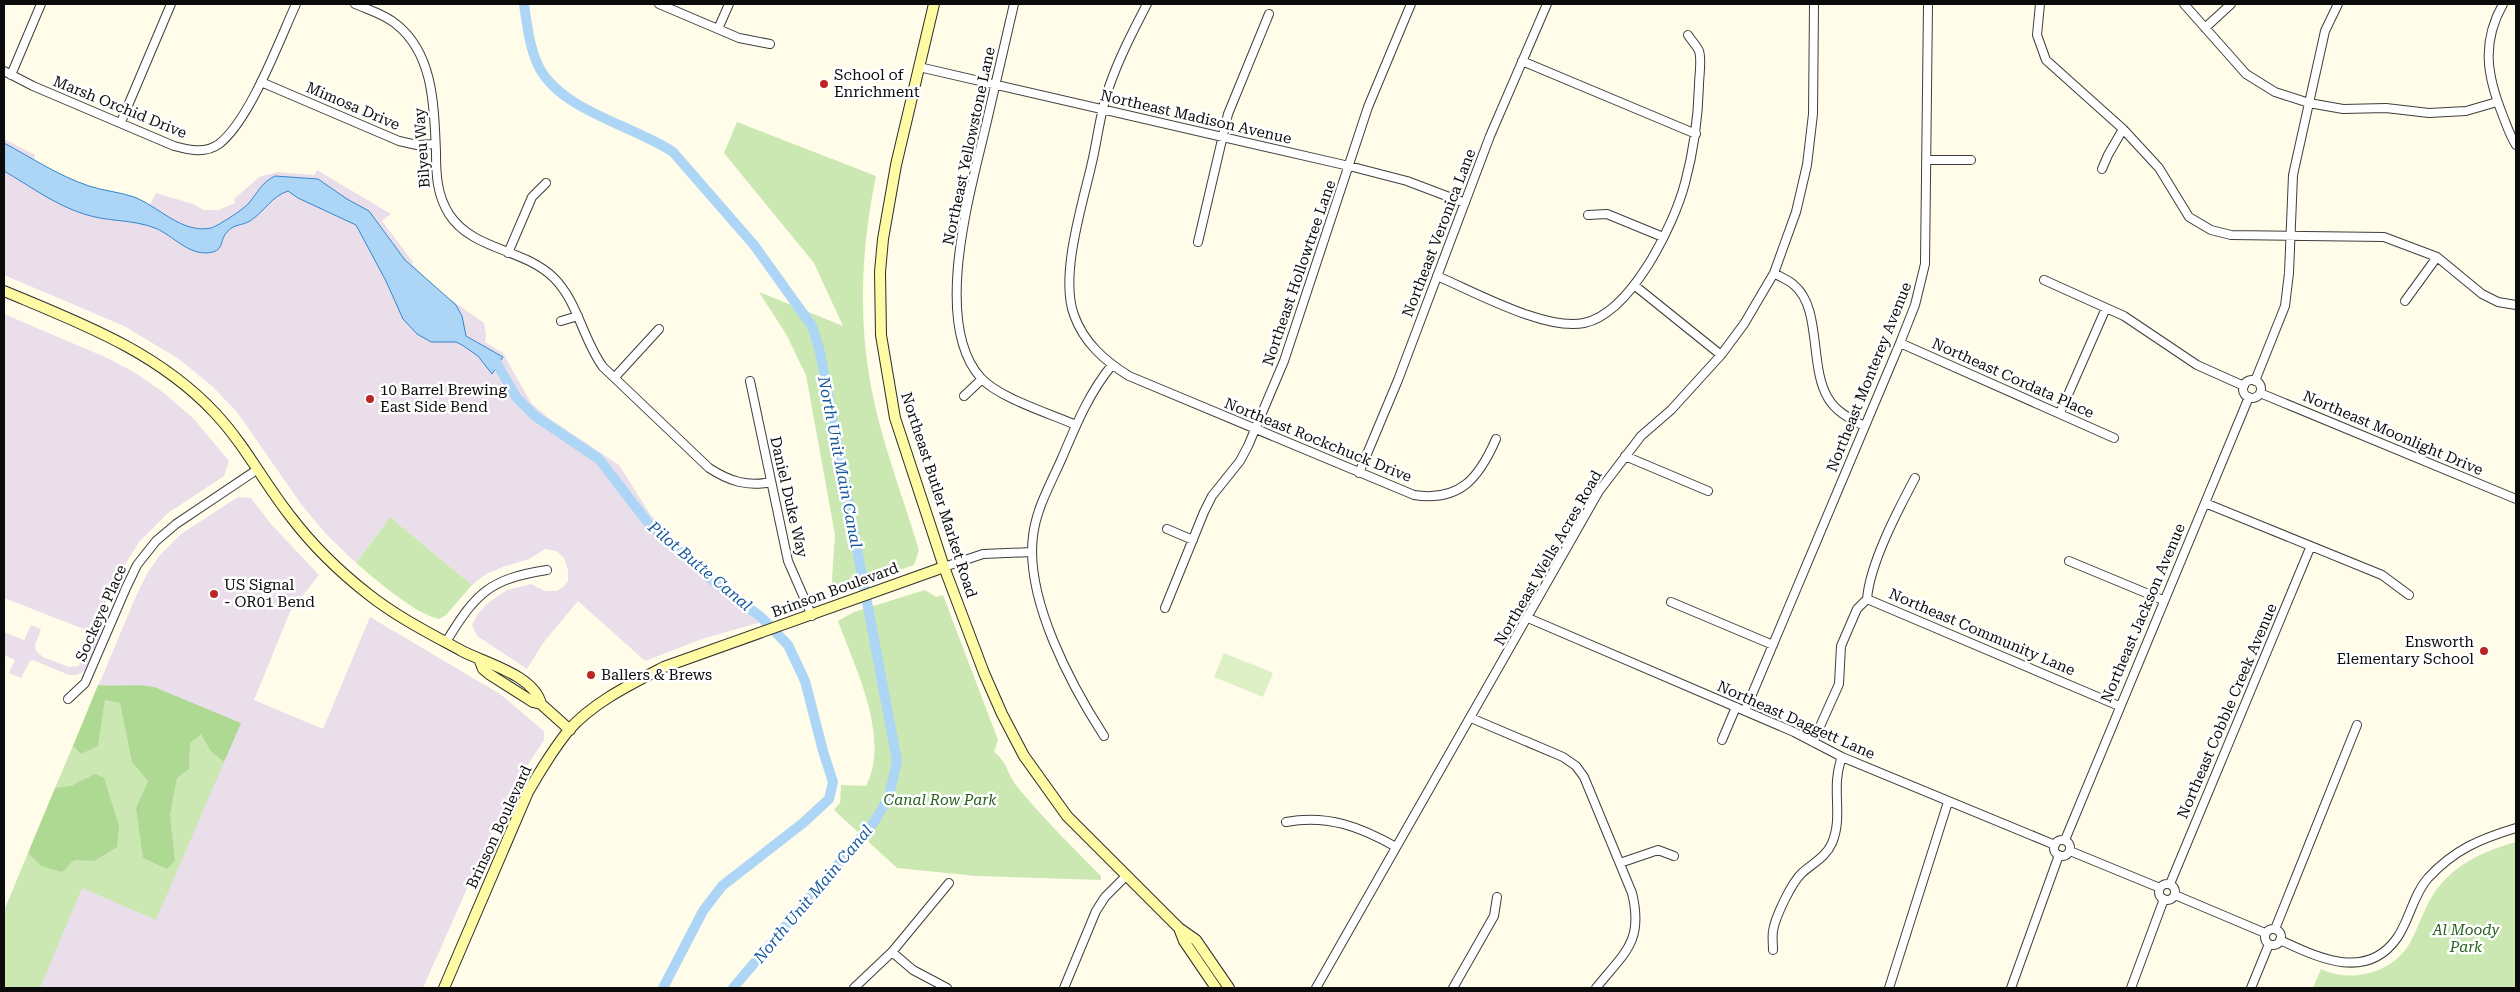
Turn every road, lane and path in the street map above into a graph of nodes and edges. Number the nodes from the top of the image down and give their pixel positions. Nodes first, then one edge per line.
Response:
1 (41, 4) edge
2 (171, 4) edge
3 (296, 4) edge
4 (355, 4) edge
5 (659, 4) edge
6 (729, 4) edge
7 (934, 4) edge
8 (1014, 4) edge
9 (1147, 4) edge
10 (1410, 4) edge
11 (1546, 4) edge
12 (1814, 4) edge
13 (1928, 4) edge
14 (2040, 4) edge
15 (2184, 4) edge
16 (2231, 4) edge
17 (2338, 4) edge
18 (2503, 4) edge
19 (1269, 14) dead end
20 (2205, 28) junction
21 (718, 29) junction
22 (1688, 35) dead end
23 (770, 44) dead end
24 (1522, 61) junction
25 (919, 67) junction
26 (7, 73) edge
27 (261, 82) junction
28 (995, 85) junction
29 (2497, 102) junction
30 (2309, 103) junction
31 (1104, 110) junction
32 (121, 122) junction
33 (2123, 129) junction
34 (1696, 134) junction
35 (1222, 138) junction
36 (436, 144) junction
37 (2516, 145) edge
38 (1927, 160) junction
39 (1971, 160) dead end
40 (1350, 166) junction
41 (2102, 169) dead end
42 (546, 183) dead end
43 (1465, 203) junction
44 (1588, 215) dead end
45 (2290, 236) junction
46 (1663, 237) junction
47 (1198, 242) dead end
48 (508, 253) junction
49 (2437, 257) junction
50 (1774, 273) junction
51 (1437, 276) junction
52 (2044, 280) dead end
53 (1634, 286) junction
54 (4, 292) edge
55 (2405, 301) dead end
56 (2516, 305) edge
57 (2106, 308) junction
58 (578, 316) junction
59 (561, 321) dead end
60 (659, 329) dead end
61 (1900, 343) junction
62 (1721, 356) junction
63 (1112, 365) junction
64 (615, 378) junction
65 (982, 379) junction
66 (2256, 380) junction
67 (750, 381) dead end
68 (2244, 386) junction
69 (2260, 393) junction
70 (964, 396) dead end
71 (2249, 398) junction
72 (2060, 414) junction
73 (1076, 425) junction
74 (1864, 426) junction
75 (1255, 430) junction
76 (2114, 438) dead end
77 (1496, 439) dead end
78 (1625, 456) junction
79 (258, 469) junction
80 (1359, 473) junction
81 (1915, 478) dead end
82 (771, 482) junction
83 (1708, 491) dead end
84 (2516, 499) edge
85 (2205, 503) junction
86 (1167, 529) dead end
87 (1193, 540) junction
88 (2310, 548) junction
89 (1032, 552) junction
90 (2069, 561) dead end
91 (944, 567) junction
92 (547, 570) dead end
93 (2409, 595) dead end
94 (1867, 599) junction
95 (2163, 600) junction
96 (1671, 602) dead end
97 (1165, 608) dead end
98 (812, 616) junction
99 (1528, 618) junction
100 (446, 642) junction
101 (1773, 645) junction
102 (68, 699) dead end
103 (2119, 706) junction
104 (1736, 707) junction
105 (1745, 711) junction
106 (1471, 718) junction
107 (2358, 725) dead end
108 (570, 730) junction
109 (1104, 736) dead end
110 (1722, 740) dead end
111 (1812, 742) junction
112 (1842, 756) junction
113 (1948, 802) junction
114 (1286, 822) dead end
115 (2516, 828) edge
116 (2065, 840) junction
117 (2055, 845) junction
118 (1396, 847) junction
119 (2070, 851) junction
120 (2059, 855) junction
121 (1674, 856) dead end
122 (1620, 863) junction
123 (1127, 875) junction
124 (949, 883) dead end
125 (2170, 884) junction
126 (2160, 888) junction
127 (2175, 895) junction
128 (1497, 897) dead end
129 (2164, 899) junction
130 (1179, 928) junction
131 (2275, 929) junction
132 (2265, 933) junction
133 (2280, 940) junction
134 (1184, 941) junction
135 (2269, 944) junction
136 (1773, 950) dead end
137 (892, 952) junction
138 (444, 988) edge
139 (854, 988) edge
140 (947, 988) edge
141 (1064, 988) edge
142 (1216, 988) edge
143 (1224, 988) edge
144 (1229, 988) edge
145 (1316, 988) edge
146 (1453, 988) edge
147 (1596, 988) edge
148 (1889, 988) edge
149 (2011, 988) edge
150 (2131, 988) edge
151 (2251, 988) edge

1 - 26 street
2 - 32 street
3 - 27 street, Marsh Orchid Drive
4 - 36 street, Bilyeu Way
5 - 21 street
6 - 21 street
7 - 25 street, Northeast Butler Market Road
8 - 28 street, Northeast Yellowstone Lane
9 - 31 street, Northeast Rockchuck Drive
10 - 40 street, Northeast Hollowtree Lane
11 - 24 street, Northeast Veronica Lane
12 - 50 street, Northeast Wells Acres Road
13 - 38 street, Northeast Monterey Avenue
14 - 33 street
15 - 20 street
16 - 20 street
17 - 30 street
18 - 29 street
19 - 35 street
20 - 30 street
21 - 23 street
22 - 34 street
24 - 34 street
24 - 43 street, Northeast Veronica Lane
25 - 28 street, Northeast Madison Avenue
25 - 91 street, Northeast Butler Market Road
26 - 32 street, Marsh Orchid Drive
27 - 32 street, Marsh Orchid Drive
27 - 36 street, Mimosa Drive
28 - 31 street, Northeast Madison Avenue
28 - 65 street, Northeast Yellowstone Lane
29 - 30 street
29 - 37 street
30 - 45 street
31 - 35 street, Northeast Madison Avenue
31 - 63 street, Northeast Rockchuck Drive
33 - 41 street
33 - 45 street
34 - 46 street
35 - 40 street, Northeast Madison Avenue
35 - 47 street
36 - 48 street, Bilyeu Way
38 - 39 street
38 - 61 street, Northeast Monterey Avenue
40 - 43 street, Northeast Madison Avenue
40 - 75 street, Northeast Hollowtree Lane
42 - 48 street
43 - 51 street, Northeast Veronica Lane
44 - 46 street
45 - 49 street
45 - 66 street
46 - 53 street
48 - 58 street, Bilyeu Way
49 - 55 street
49 - 56 street
50 - 62 street, Northeast Wells Acres Road
50 - 74 street
51 - 53 street
51 - 80 street, Northeast Veronica Lane
52 - 57 street
53 - 62 street
54 - 79 street
57 - 68 street
57 - 72 street
58 - 59 street
58 - 64 street, Bilyeu Way
60 - 64 street
61 - 72 street, Northeast Cordata Place
61 - 74 street, Northeast Monterey Avenue
62 - 78 street, Northeast Wells Acres Road
63 - 73 street
63 - 75 street, Northeast Rockchuck Drive
64 - 82 street, Bilyeu Way
65 - 70 street
65 - 73 street, Northeast Yellowstone Lane
66 - 68 street
66 - 69 street
67 - 82 street, Daniel Duke Way
68 - 71 street
69 - 71 street
69 - 84 street, Northeast Moonlight Drive
71 - 85 street, Northeast Jackson Avenue
72 - 76 street, Northeast Cordata Place
73 - 89 street
74 - 101 street, Northeast Monterey Avenue
75 - 80 street, Northeast Rockchuck Drive
75 - 87 street, Northeast Hollowtree Lane
77 - 80 street, Northeast Rockchuck Drive
78 - 83 street
78 - 99 street, Northeast Wells Acres Road
79 - 100 street
79 - 102 street, Sockeye Place
81 - 94 street
82 - 98 street, Daniel Duke Way
85 - 88 street
85 - 95 street, Northeast Jackson Avenue
86 - 87 street
87 - 97 street, Northeast Hollowtree Lane
88 - 93 street
88 - 125 street, Northeast Cobble Creek Avenue
89 - 91 street
89 - 109 street
90 - 95 street
91 - 98 street, Brinson Boulevard
91 - 123 street, Northeast Butler Market Road
92 - 100 street
94 - 103 street, Northeast Community Lane
94 - 111 street, Northeast Community Lane
95 - 103 street, Northeast Jackson Avenue
96 - 101 street
98 - 108 street, Brinson Boulevard
99 - 104 street, Northeast Daggett Lane
99 - 106 street, Northeast Wells Acres Road
100 - 108 street
101 - 105 street, Northeast Monterey Avenue
103 - 116 street, Northeast Jackson Avenue
104 - 105 street, Northeast Daggett Lane
104 - 110 street
105 - 111 street, Northeast Daggett Lane
106 - 118 street, Northeast Wells Acres Road
106 - 122 street
107 - 131 street
108 - 138 street, Brinson Boulevard
111 - 112 street, Northeast Daggett Lane
112 - 113 street, Northeast Daggett Lane
112 - 136 street
113 - 117 street, Northeast Daggett Lane
113 - 148 street
114 - 118 street
115 - 133 street
116 - 117 street
116 - 119 street
117 - 120 street
118 - 145 street, Northeast Wells Acres Road
119 - 120 street
119 - 126 street
120 - 149 street
121 - 122 street
122 - 147 street
123 - 130 street, Northeast Butler Market Road
123 - 141 street
124 - 137 street
125 - 126 street
125 - 127 street
126 - 129 street
127 - 129 street
127 - 132 street
128 - 146 street
129 - 150 street
130 - 134 street, Northeast Butler Market Road
130 - 144 street, Northeast Butler Market Road
131 - 132 street
131 - 133 street
132 - 135 street
133 - 135 street
134 - 142 street, Northeast Butler Market Road
134 - 143 street
135 - 151 street
137 - 139 street
137 - 140 street

